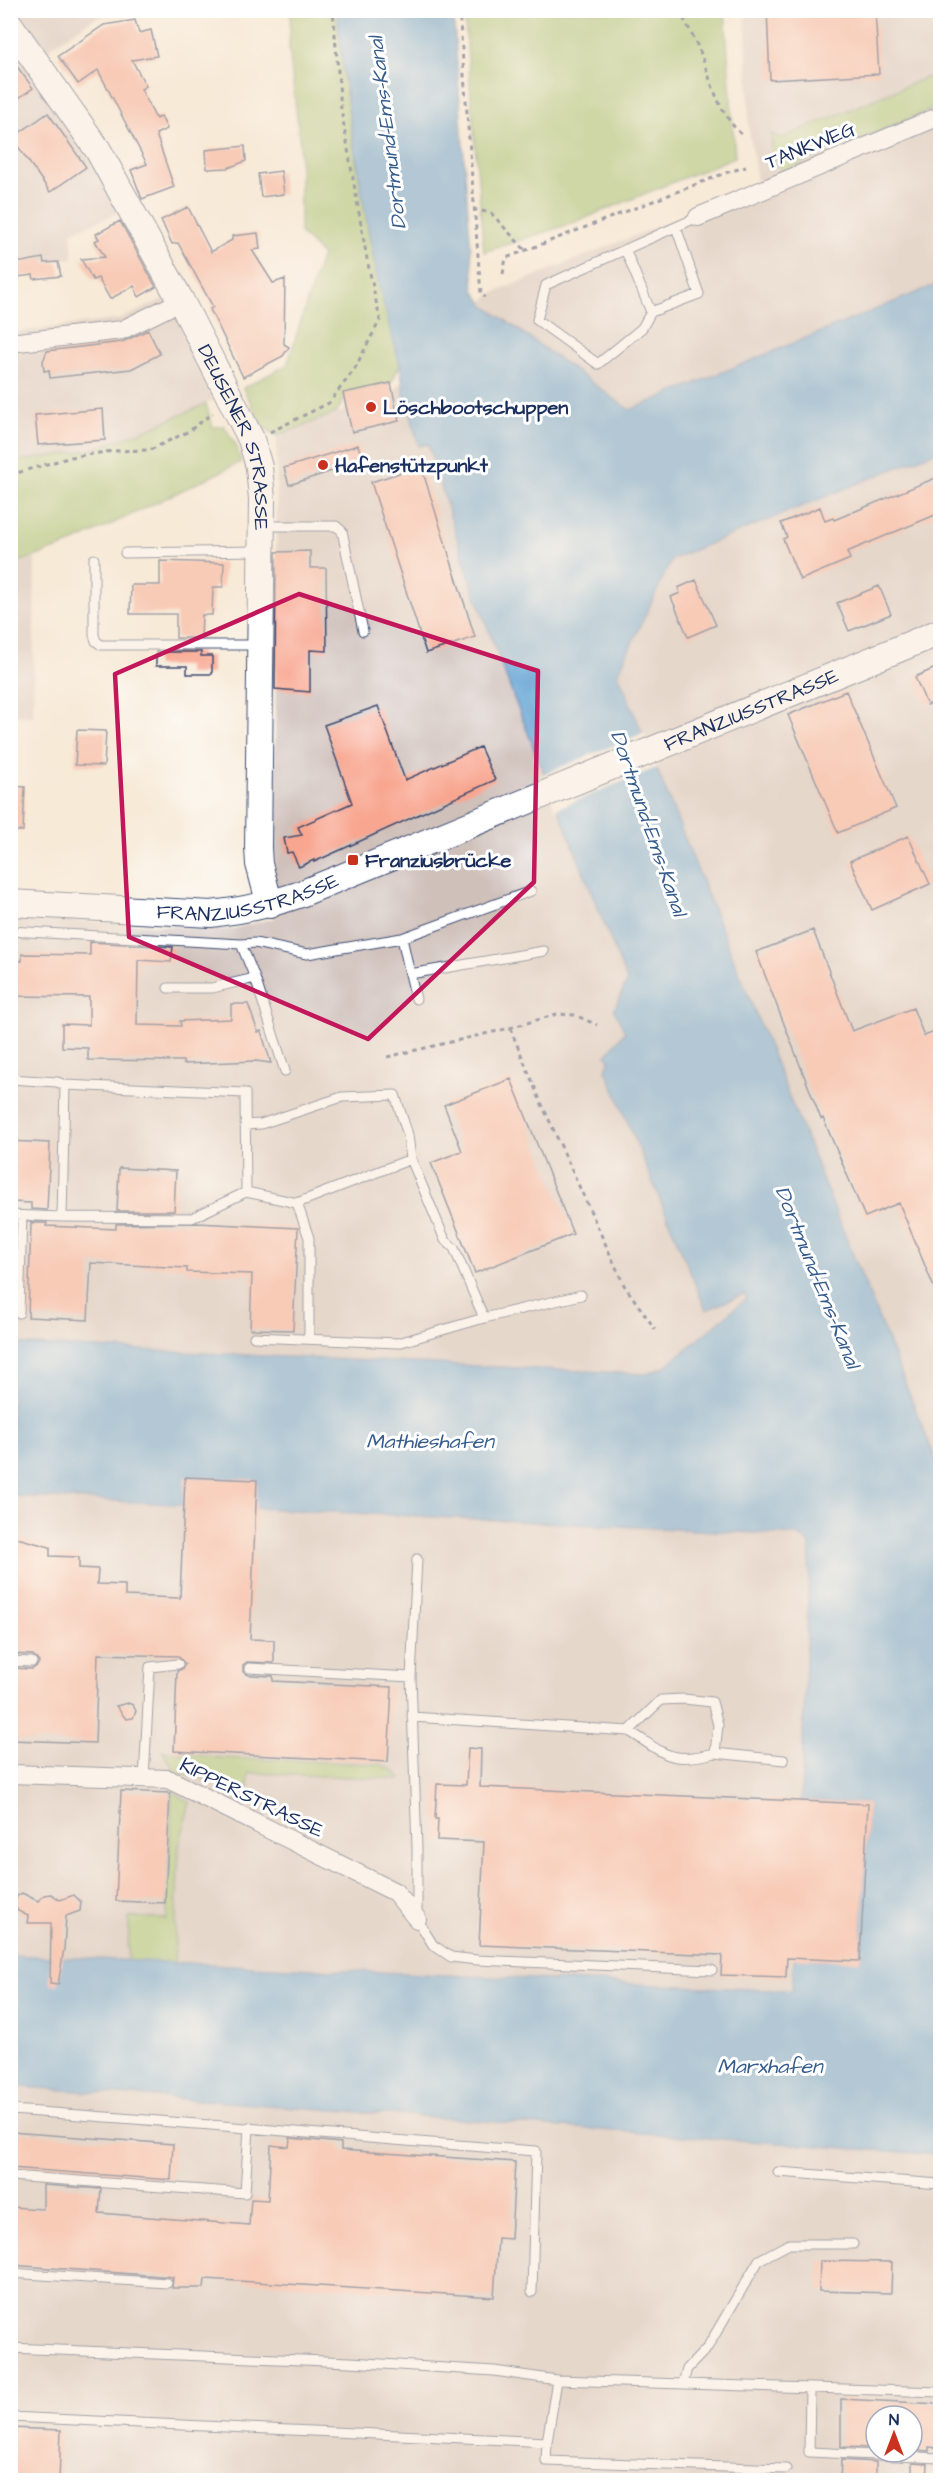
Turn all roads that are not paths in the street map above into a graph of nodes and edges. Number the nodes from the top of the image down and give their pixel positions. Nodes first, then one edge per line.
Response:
1 (10, 25) edge
2 (940, 116) edge
3 (698, 217) joint
4 (676, 227) junction
5 (626, 249) junction
6 (181, 301) junction
7 (651, 312) junction
8 (10, 343) edge
9 (261, 539) junction
10 (125, 553) dead end
11 (94, 559) dead end
12 (363, 631) dead end
13 (940, 632) edge
14 (261, 645) junction
15 (531, 891) dead end
16 (10, 903) edge
17 (270, 905) junction
18 (10, 931) edge
19 (402, 938) junction
20 (241, 944) junction
21 (544, 951) dead end
22 (410, 974) junction
23 (255, 978) junction
24 (168, 988) dead end
25 (416, 999) dead end
26 (285, 1071) dead end
27 (10, 1079) edge
28 (65, 1085) junction
29 (245, 1125) junction
30 (411, 1159) junction
31 (246, 1192) junction
32 (297, 1203) junction
33 (10, 1215) edge
34 (22, 1216) junction
35 (62, 1217) junction
36 (581, 1295) dead end
37 (19, 1313) dead end
38 (484, 1318) junction
39 (254, 1336) dead end
40 (309, 1339) junction
41 (417, 1559) dead end
42 (10, 1661) edge
43 (32, 1662) dead end
44 (178, 1664) dead end
45 (249, 1668) dead end
46 (411, 1677) junction
47 (412, 1717) junction
48 (629, 1731) junction
49 (715, 1753) junction
50 (784, 1760) dead end
51 (10, 1774) edge
52 (144, 1779) junction
53 (417, 1919) junction
54 (712, 1970) dead end
55 (10, 2110) edge
56 (249, 2127) junction
57 (778, 2172) dead end
58 (10, 2176) edge
59 (940, 2184) edge
60 (853, 2244) dead end
61 (10, 2272) edge
62 (167, 2283) dead end
63 (532, 2292) dead end
64 (10, 2348) edge
65 (557, 2379) junction
66 (683, 2384) junction
67 (810, 2388) junction
68 (940, 2392) edge
69 (10, 2418) edge
70 (547, 2442) junction
71 (940, 2458) edge
72 (786, 2469) dead end

1 - 6 main road, DEUSENER STRASSE
2 - 3 street, TANKWEG
3 - 4 lane
4 - 5 lane
4 - 7 lane
5 - 7 lane
5 - 7 lane
6 - 8 street
6 - 9 main road, DEUSENER STRASSE
9 - 10 lane
9 - 12 lane
9 - 14 main road, DEUSENER STRASSE
11 - 14 lane
13 - 17 main road, FRANZIUSSTRASSE
14 - 17 main road, DEUSENER STRASSE
15 - 19 lane
16 - 17 main road, FRANZIUSSTRASSE
18 - 20 lane
19 - 20 lane
19 - 22 lane
20 - 23 lane
21 - 22 lane
22 - 25 lane
23 - 24 lane
23 - 26 lane
27 - 28 lane
28 - 29 lane
28 - 35 lane
29 - 30 lane
29 - 31 lane
30 - 32 lane
30 - 38 lane
31 - 32 lane
31 - 35 lane
32 - 40 lane
33 - 34 lane
34 - 35 lane
34 - 37 lane
36 - 38 lane
38 - 40 lane
39 - 40 lane
41 - 46 lane
42 - 43 lane
44 - 52 lane
45 - 46 lane
46 - 47 lane
47 - 48 lane
47 - 53 lane
48 - 49 lane
48 - 49 lane
49 - 50 lane
51 - 52 street, KIPPERSTRASSE
52 - 53 street, KIPPERSTRASSE
53 - 54 lane
55 - 56 lane
56 - 58 lane
56 - 63 lane
57 - 59 lane
60 - 66 lane
61 - 62 lane
64 - 65 lane
65 - 66 lane
65 - 70 lane
66 - 67 lane
67 - 68 lane
67 - 71 lane
69 - 70 lane
70 - 72 lane

